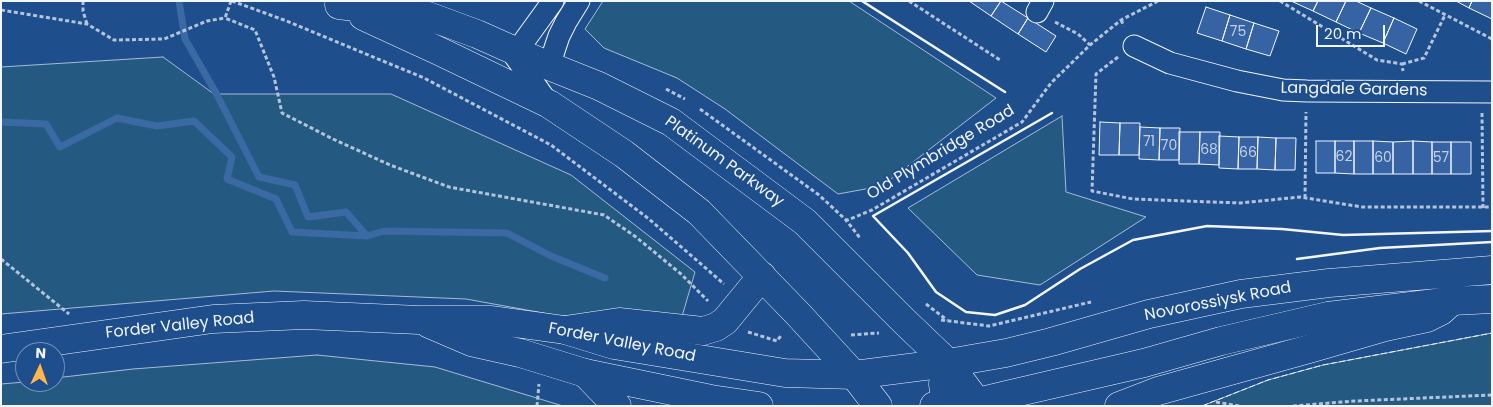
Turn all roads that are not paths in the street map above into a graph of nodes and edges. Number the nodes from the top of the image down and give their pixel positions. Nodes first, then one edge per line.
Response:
1 (375, 1) edge
2 (553, 1) edge
3 (579, 1) edge
4 (333, 3) edge
5 (1134, 46) dead end
6 (517, 51) junction
7 (549, 66) junction
8 (1487, 92) edge
9 (548, 104) junction
10 (1492, 270) edge
11 (762, 276) junction
12 (1492, 299) edge
13 (1452, 301) junction
14 (420, 320) junction
15 (565, 330) junction
16 (1, 349) edge
17 (948, 363) junction
18 (585, 373) junction
19 (854, 375) junction
20 (978, 404) edge
21 (942, 405) edge
22 (617, 406) edge
23 (752, 406) edge
24 (759, 406) edge
25 (878, 406) edge
26 (1119, 406) edge

1 - 4 street
2 - 6 street
3 - 7 street
4 - 6 main road, Platinum Parkway
4 - 9 main road
5 - 8 street, Langdale Gardens
6 - 7 main road, Platinum Parkway
6 - 9 street
7 - 17 main road, Platinum Parkway
9 - 11 main road
10 - 17 main road, Novorossiysk Road
11 - 15 main road
11 - 19 main road
12 - 13 main road
13 - 20 main road
13 - 26 main road
14 - 15 main road, Forder Valley Road
14 - 16 main road, Forder Valley Road
14 - 18 main road, Forder Valley Road
15 - 19 main road, Forder Valley Road
17 - 19 main road, Novorossiysk Road
17 - 20 main road
17 - 21 main road
18 - 22 main road
18 - 23 main road
19 - 25 main road
20 - 21 main road
23 - 24 main road

